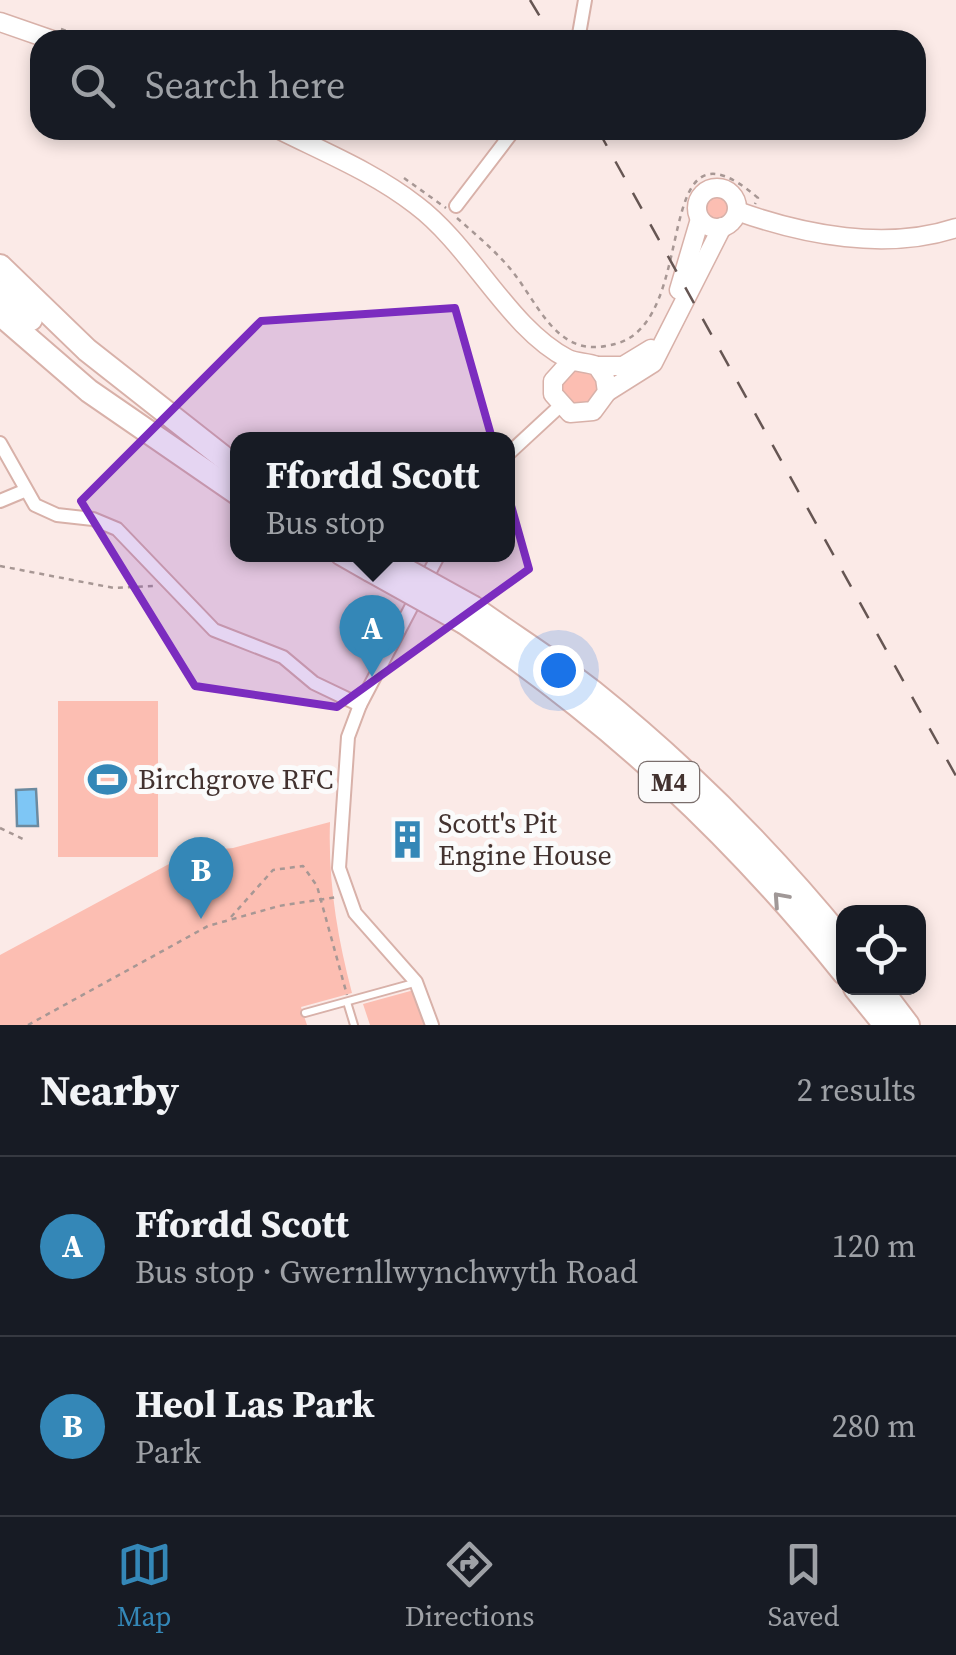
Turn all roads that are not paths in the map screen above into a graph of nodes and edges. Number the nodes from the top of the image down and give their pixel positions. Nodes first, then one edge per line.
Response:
1 (584, 0) edge
2 (0, 22) edge
3 (580, 30) edge
4 (30, 32) edge
5 (300, 140) edge
6 (506, 140) edge
7 (456, 206) dead end
8 (737, 211) junction
9 (700, 218) junction
10 (722, 227) junction
11 (956, 228) edge
12 (0, 266) edge
13 (0, 292) edge
14 (0, 314) edge
15 (0, 330) edge
16 (572, 361) junction
17 (597, 366) junction
18 (89, 391) junction
19 (607, 392) junction
20 (560, 406) junction
21 (0, 443) edge
22 (515, 448) edge
23 (230, 465) edge
24 (230, 466) edge
25 (230, 487) edge
26 (24, 491) junction
27 (0, 502) edge
28 (379, 562) edge
29 (435, 562) edge
30 (470, 615) junction
31 (360, 705) junction
32 (836, 932) edge
33 (836, 964) edge
34 (416, 982) junction
35 (861, 995) edge
36 (885, 995) edge
37 (348, 1001) junction
38 (305, 1013) dead end
39 (354, 1025) edge
40 (432, 1025) edge
41 (885, 1025) edge
42 (908, 1025) edge

1 - 3 street
2 - 4 main road
5 - 16 main road
6 - 7 street
8 - 9 main road
8 - 10 main road
8 - 11 main road
9 - 10 main road
9 - 17 main road
10 - 19 main road
12 - 23 highway
13 - 24 highway
14 - 18 highway
15 - 18 highway
16 - 17 main road
16 - 20 main road
17 - 19 main road
18 - 25 highway
19 - 20 main road
20 - 22 street
21 - 26 street
26 - 27 street
26 - 31 street
28 - 30 highway, M4, bridge
29 - 31 street
30 - 32 highway, M4
33 -> 30 highway, M4
31 - 34 street
34 - 37 lane
34 - 40 street
35 - 41 highway
36 - 42 highway
37 - 38 lane
37 - 39 lane

